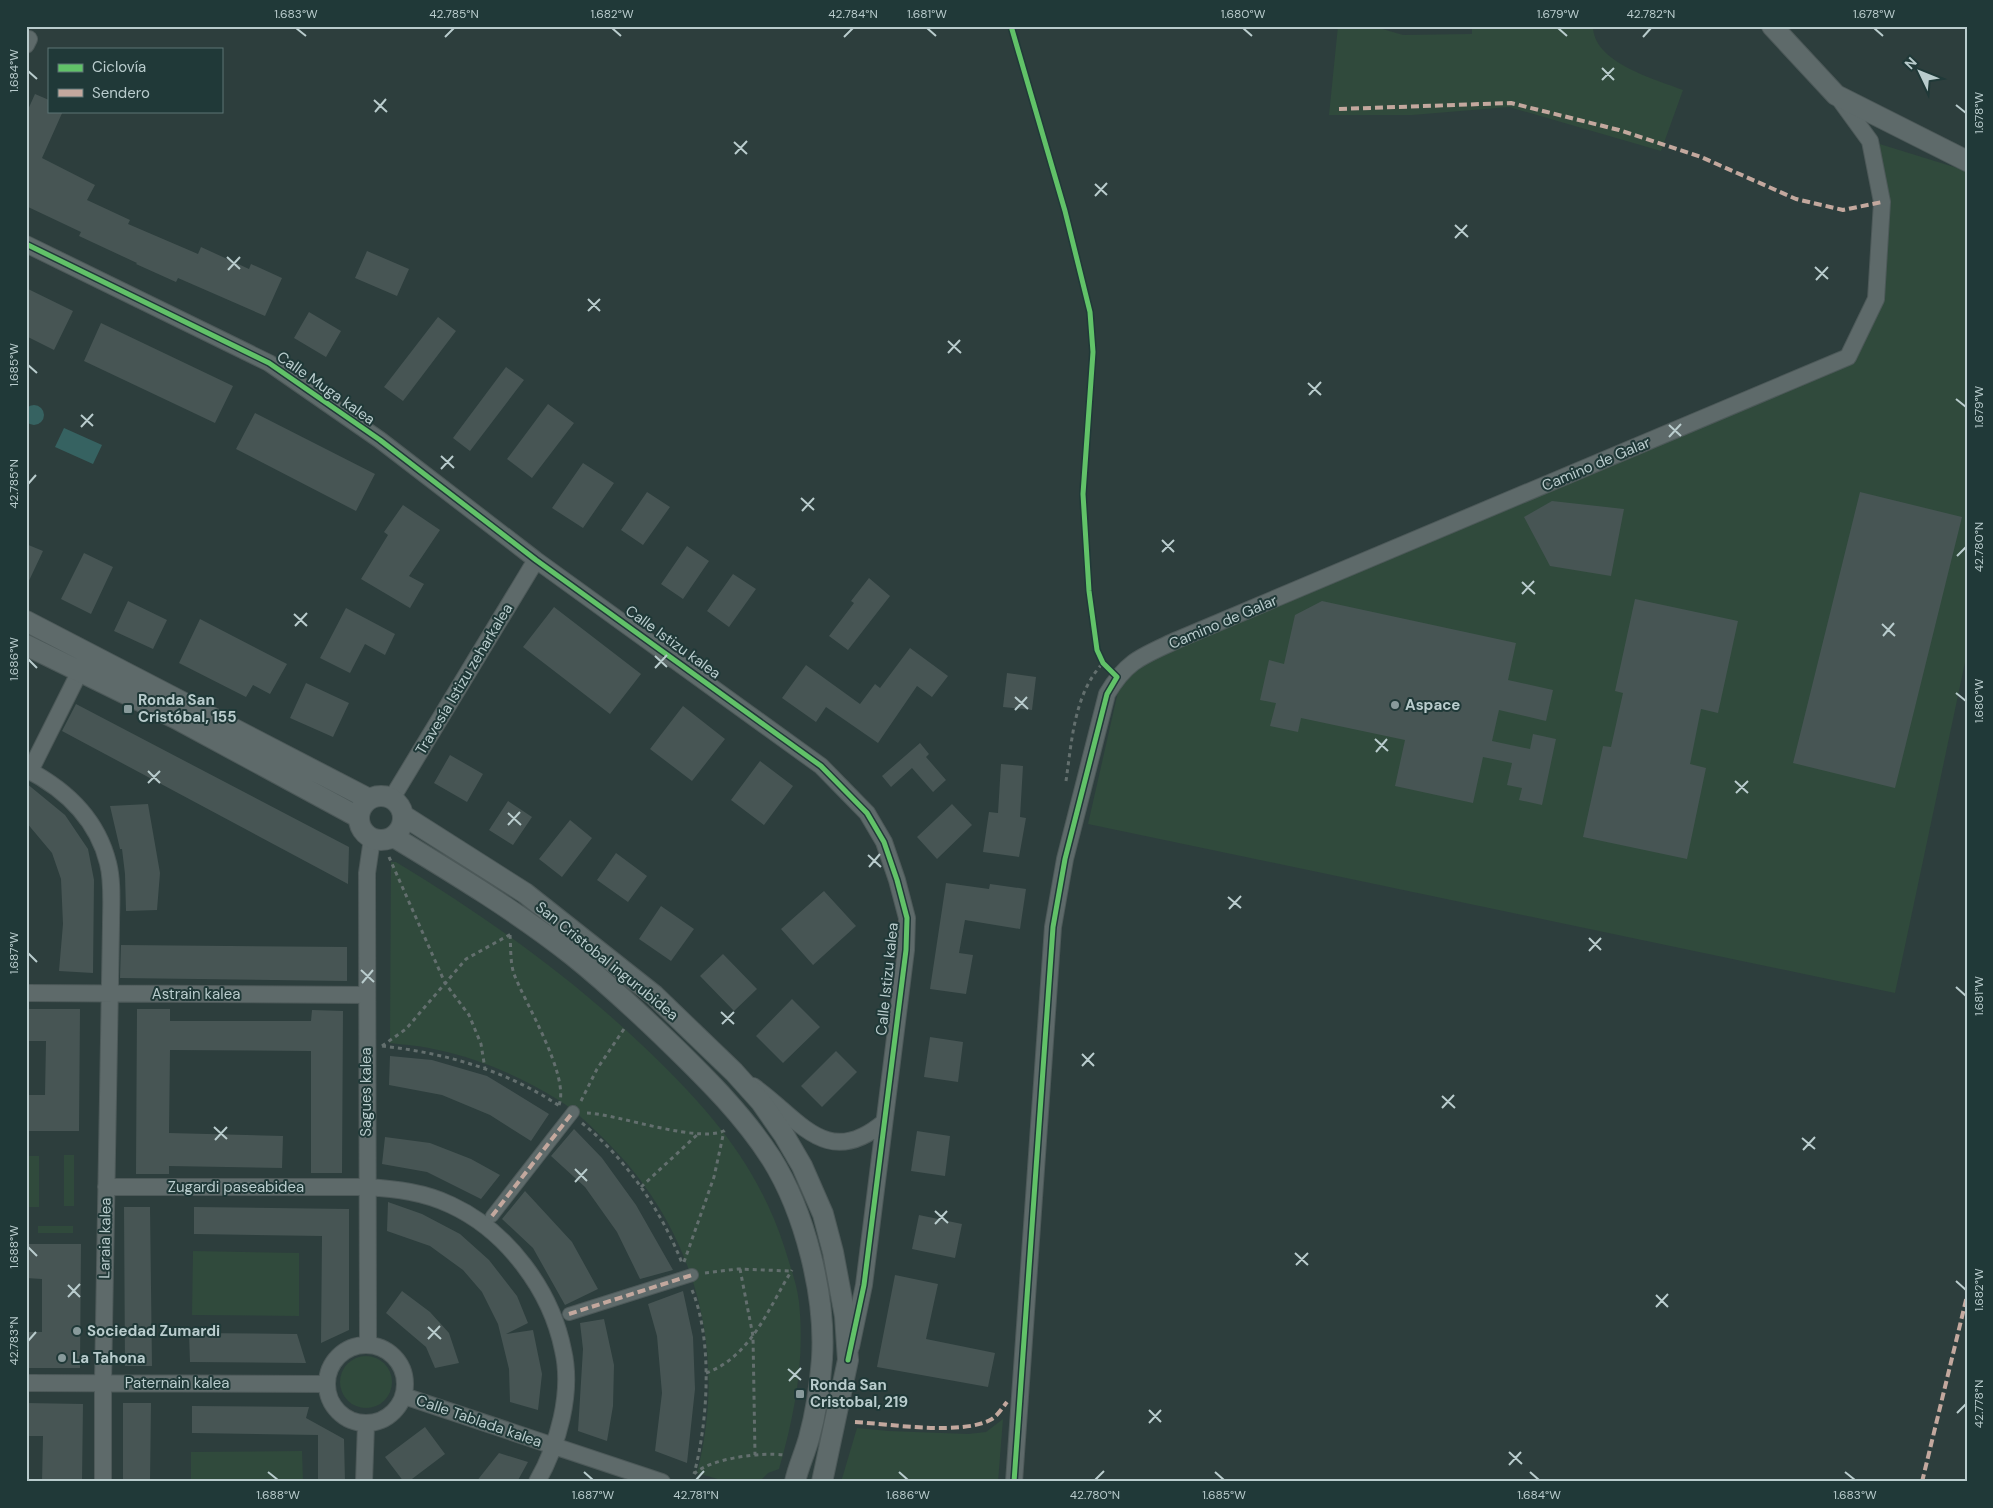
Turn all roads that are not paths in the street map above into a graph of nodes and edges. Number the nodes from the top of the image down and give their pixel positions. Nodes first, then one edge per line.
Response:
1 (1772, 26) edge
2 (1836, 95) junction
3 (1967, 161) edge
4 (26, 244) edge
5 (536, 560) junction
6 (26, 621) edge
7 (26, 645) edge
8 (80, 670) junction
9 (28, 770) edge
10 (392, 798) junction
11 (369, 799) junction
12 (404, 816) junction
13 (358, 817) junction
14 (394, 837) junction
15 (372, 839) junction
16 (26, 993) edge
17 (110, 994) junction
18 (366, 995) junction
19 (734, 1072) junction
20 (572, 1113) road end
21 (884, 1122) junction
22 (106, 1187) junction
23 (366, 1187) junction
24 (492, 1216) dead end
25 (687, 1272) road end
26 (568, 1314) dead end
27 (368, 1345) junction
28 (848, 1360) junction
29 (26, 1382) edge
30 (103, 1383) junction
31 (327, 1384) junction
32 (404, 1396) junction
33 (366, 1424) junction
34 (553, 1446) junction
35 (103, 1482) edge
36 (364, 1482) edge
37 (537, 1482) edge
38 (662, 1482) edge
39 (795, 1482) edge
40 (822, 1482) edge
41 (1014, 1482) edge

1 - 2 street
2 - 3 street
2 - 41 street, Camino de Galar
4 - 5 street, Calle Muga kalea
5 - 10 street, Travesía Istizu zeharkalea
5 - 21 street, Calle Istizu kalea
6 - 11 street
7 - 8 street
8 - 9 street
8 - 13 street
9 - 17 street, Laraia kalea
10 - 11 street
10 - 12 street
11 - 13 street
12 - 14 street
12 - 19 street, San Cristobal ingurubidea
13 - 15 street
14 - 15 street
14 - 39 street, San Cristobal ingurubidea
15 - 18 street, Sagues kalea
16 - 17 street, Astrain kalea
17 - 18 street, Astrain kalea
17 - 22 street, Laraia kalea
18 - 23 street, Sagues kalea
19 - 21 street
19 - 28 street, San Cristobal ingurubidea
20 - 24 street
21 - 28 street, Calle Istizu kalea
22 - 23 street, Zugardi paseabidea
22 - 30 street, Laraia kalea
23 - 27 street, Sagues kalea
23 - 34 street, Calle Tablada kalea
25 - 26 street
27 - 31 street
27 - 32 street
28 - 40 street, San Cristobal ingurubidea
29 - 30 street, Paternain kalea
30 - 31 street, Paternain kalea
30 - 35 street, Laraia kalea
31 - 33 street
32 - 33 street
32 - 34 street, Calle Tablada kalea
33 - 36 street
34 - 37 street, Calle Tablada kalea
34 - 38 street, Calle Tablada kalea

